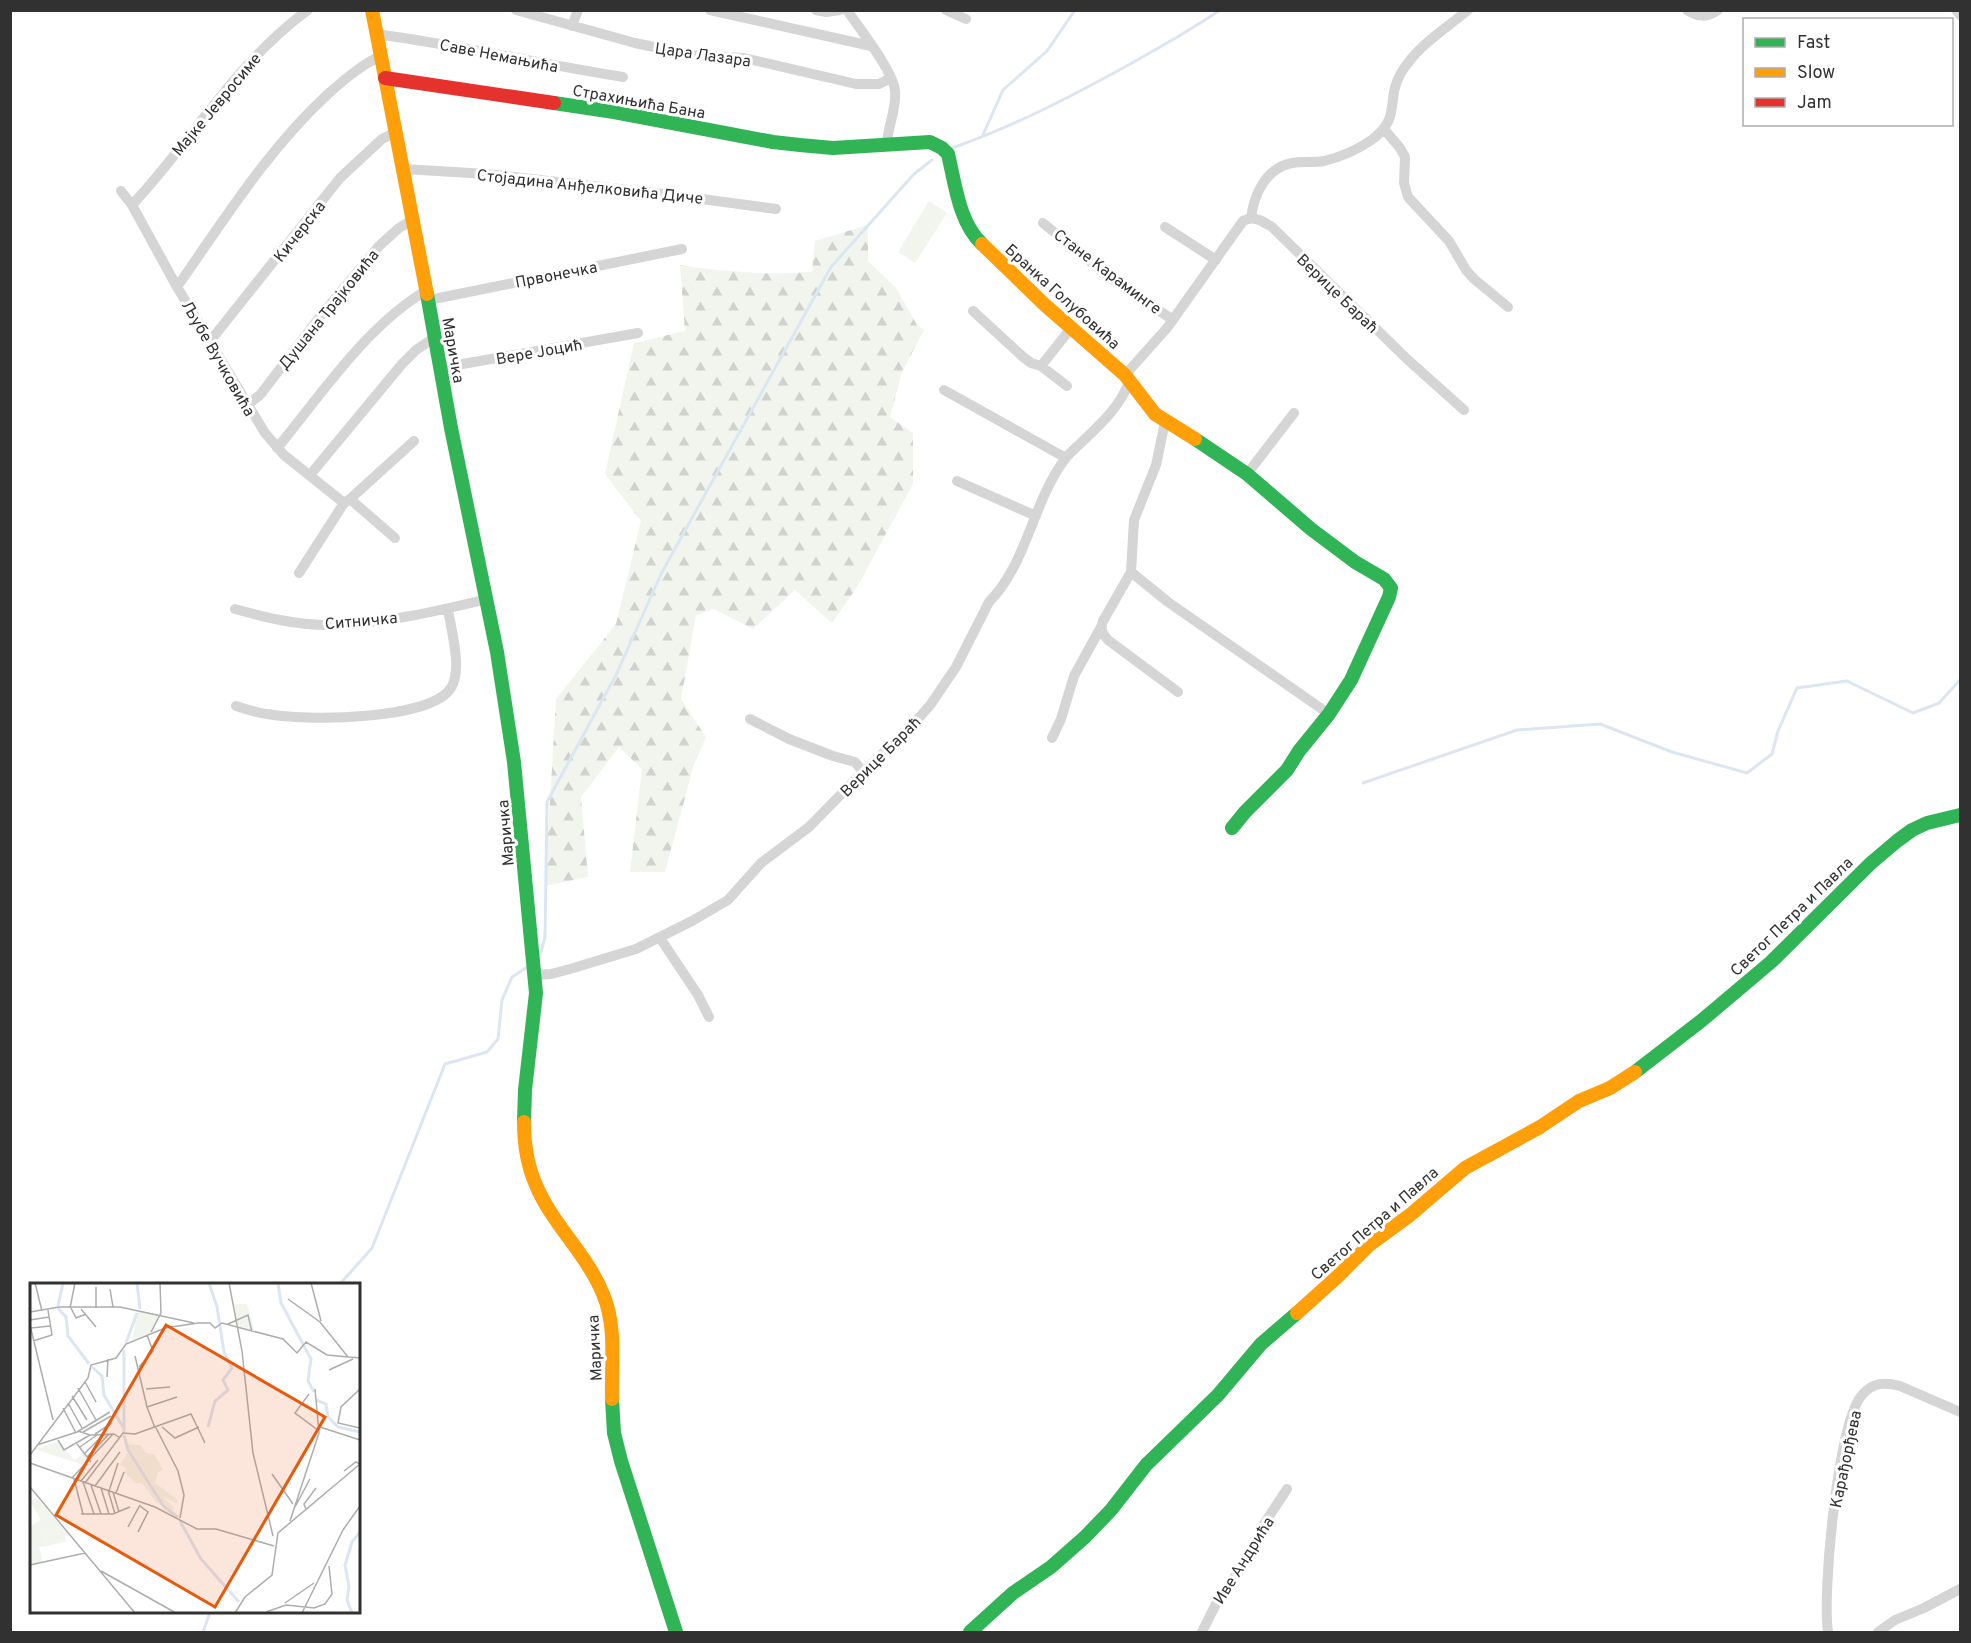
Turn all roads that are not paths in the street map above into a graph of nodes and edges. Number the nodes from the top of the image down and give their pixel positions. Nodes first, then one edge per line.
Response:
1 (308, 10) edge
2 (372, 10) edge
3 (516, 10) edge
4 (578, 10) edge
5 (710, 10) edge
6 (816, 10) edge
7 (840, 10) edge
8 (847, 10) edge
9 (945, 10) edge
10 (1468, 10) edge
11 (1687, 10) edge
12 (1718, 10) edge
13 (1956, 10) edge
14 (1960, 15) edge
15 (966, 19) dead end
16 (572, 26) junction
17 (376, 34) junction
18 (871, 46) junction
19 (380, 56) junction
20 (623, 76) dead end
21 (385, 78) junction
22 (891, 78) junction
23 (1384, 129) junction
24 (396, 132) junction
25 (886, 146) junction
26 (404, 169) junction
27 (121, 190) dead end
28 (132, 205) junction
29 (776, 209) dead end
30 (1251, 218) junction
31 (414, 219) junction
32 (1043, 223) dead end
33 (1165, 227) dead end
34 (682, 249) dead end
35 (1216, 260) junction
36 (177, 286) junction
37 (428, 295) junction
38 (1508, 307) dead end
39 (973, 311) dead end
40 (1173, 320) junction
41 (1071, 328) junction
42 (638, 333) dead end
43 (434, 338) junction
44 (211, 340) junction
45 (1041, 366) junction
46 (440, 368) junction
47 (1127, 379) junction
48 (1067, 386) dead end
49 (944, 390) dead end
50 (247, 405) junction
51 (1464, 410) dead end
52 (1293, 413) dead end
53 (1165, 422) junction
54 (414, 441) dead end
55 (277, 448) junction
56 (1066, 458) junction
57 (1247, 474) junction
58 (309, 475) junction
59 (957, 481) dead end
60 (347, 501) junction
61 (1036, 516) junction
62 (395, 538) dead end
63 (298, 573) dead end
64 (1131, 573) junction
65 (487, 599) junction
66 (235, 609) dead end
67 (448, 609) junction
68 (1101, 627) junction
69 (1179, 692) dead end
70 (236, 706) dead end
71 (1329, 714) junction
72 (750, 719) dead end
73 (1052, 738) dead end
74 (864, 772) junction
75 (1960, 814) edge
76 (1232, 828) dead end
77 (660, 938) junction
78 (535, 972) junction
79 (710, 1017) dead end
80 (1960, 1412) edge
81 (1287, 1489) dead end
82 (1960, 1589) edge
83 (676, 1632) edge
84 (970, 1632) edge
85 (1202, 1632) edge
86 (1828, 1632) edge
87 (1878, 1632) edge

1 - 28 street, Мајке Јевросиме
2 - 17 street, Маричка
3 - 16 street, Цара Лазара
4 - 16 street
5 - 18 street
6 - 7 street
8 - 18 street
9 - 15 street
10 - 23 street
11 - 12 street
13 - 14 street
16 - 22 street, Цара Лазара
17 - 19 street, Маричка
17 - 20 street, Саве Немањића
18 - 22 street
19 - 21 street, Маричка
19 - 36 street
21 - 24 street, Маричка
21 - 25 street, Страхињића Бана
22 - 25 street
23 - 30 street
23 - 38 street
24 - 26 street, Маричка
24 - 44 street, Кичерска
25 - 41 street, Бранка Голубовића
26 - 29 street, Стојадина Анђелковића Диче
26 - 31 street, Маричка
27 - 28 street, Љубе Вучковића
28 - 36 street, Љубе Вучковића
30 - 35 street, Верице Бараћ
30 - 51 street, Верице Бараћ
31 - 37 street, Маричка
31 - 50 street, Душана Трајковића
32 - 40 street, Стане Караминге
33 - 35 street
34 - 37 street, Првонечка
35 - 40 street, Верице Бараћ
36 - 44 street, Љубе Вучковића
37 - 43 street, Маричка
37 - 55 street
39 - 45 street
40 - 47 street, Верице Бараћ
41 - 45 street
41 - 47 street, Бранка Голубовића
42 - 46 street, Вере Јоцић
43 - 46 street, Маричка
43 - 58 street
44 - 50 street, Љубе Вучковића
45 - 48 street
46 - 65 street, Маричка
47 - 53 street, Бранка Голубовића
47 - 56 street, Верице Бараћ
49 - 56 street
50 - 55 street, Љубе Вучковића
52 - 57 street
53 - 57 street, Бранка Голубовића
53 - 64 street
54 - 60 street
55 - 58 street, Љубе Вучковића
56 - 61 street, Верице Бараћ
57 - 71 street, Бранка Голубовића
58 - 60 street, Љубе Вучковића
59 - 61 street
60 - 62 street, Љубе Вучковића
60 - 63 street
61 - 74 street, Верице Бараћ
64 - 68 street
64 - 71 street
65 - 67 street, Ситничка
65 - 78 street, Маричка
66 - 67 street, Ситничка
67 - 70 street
68 - 69 street
68 - 73 street
71 - 76 street
72 - 74 street
74 - 77 street, Верице Бараћ
75 - 84 street, Светог Петра и Павла
77 - 78 street, Верице Бараћ
77 - 79 street
78 - 83 street, Маричка
80 - 86 street, Карађорђева
81 - 85 street, Иве Андрића
82 - 87 street

